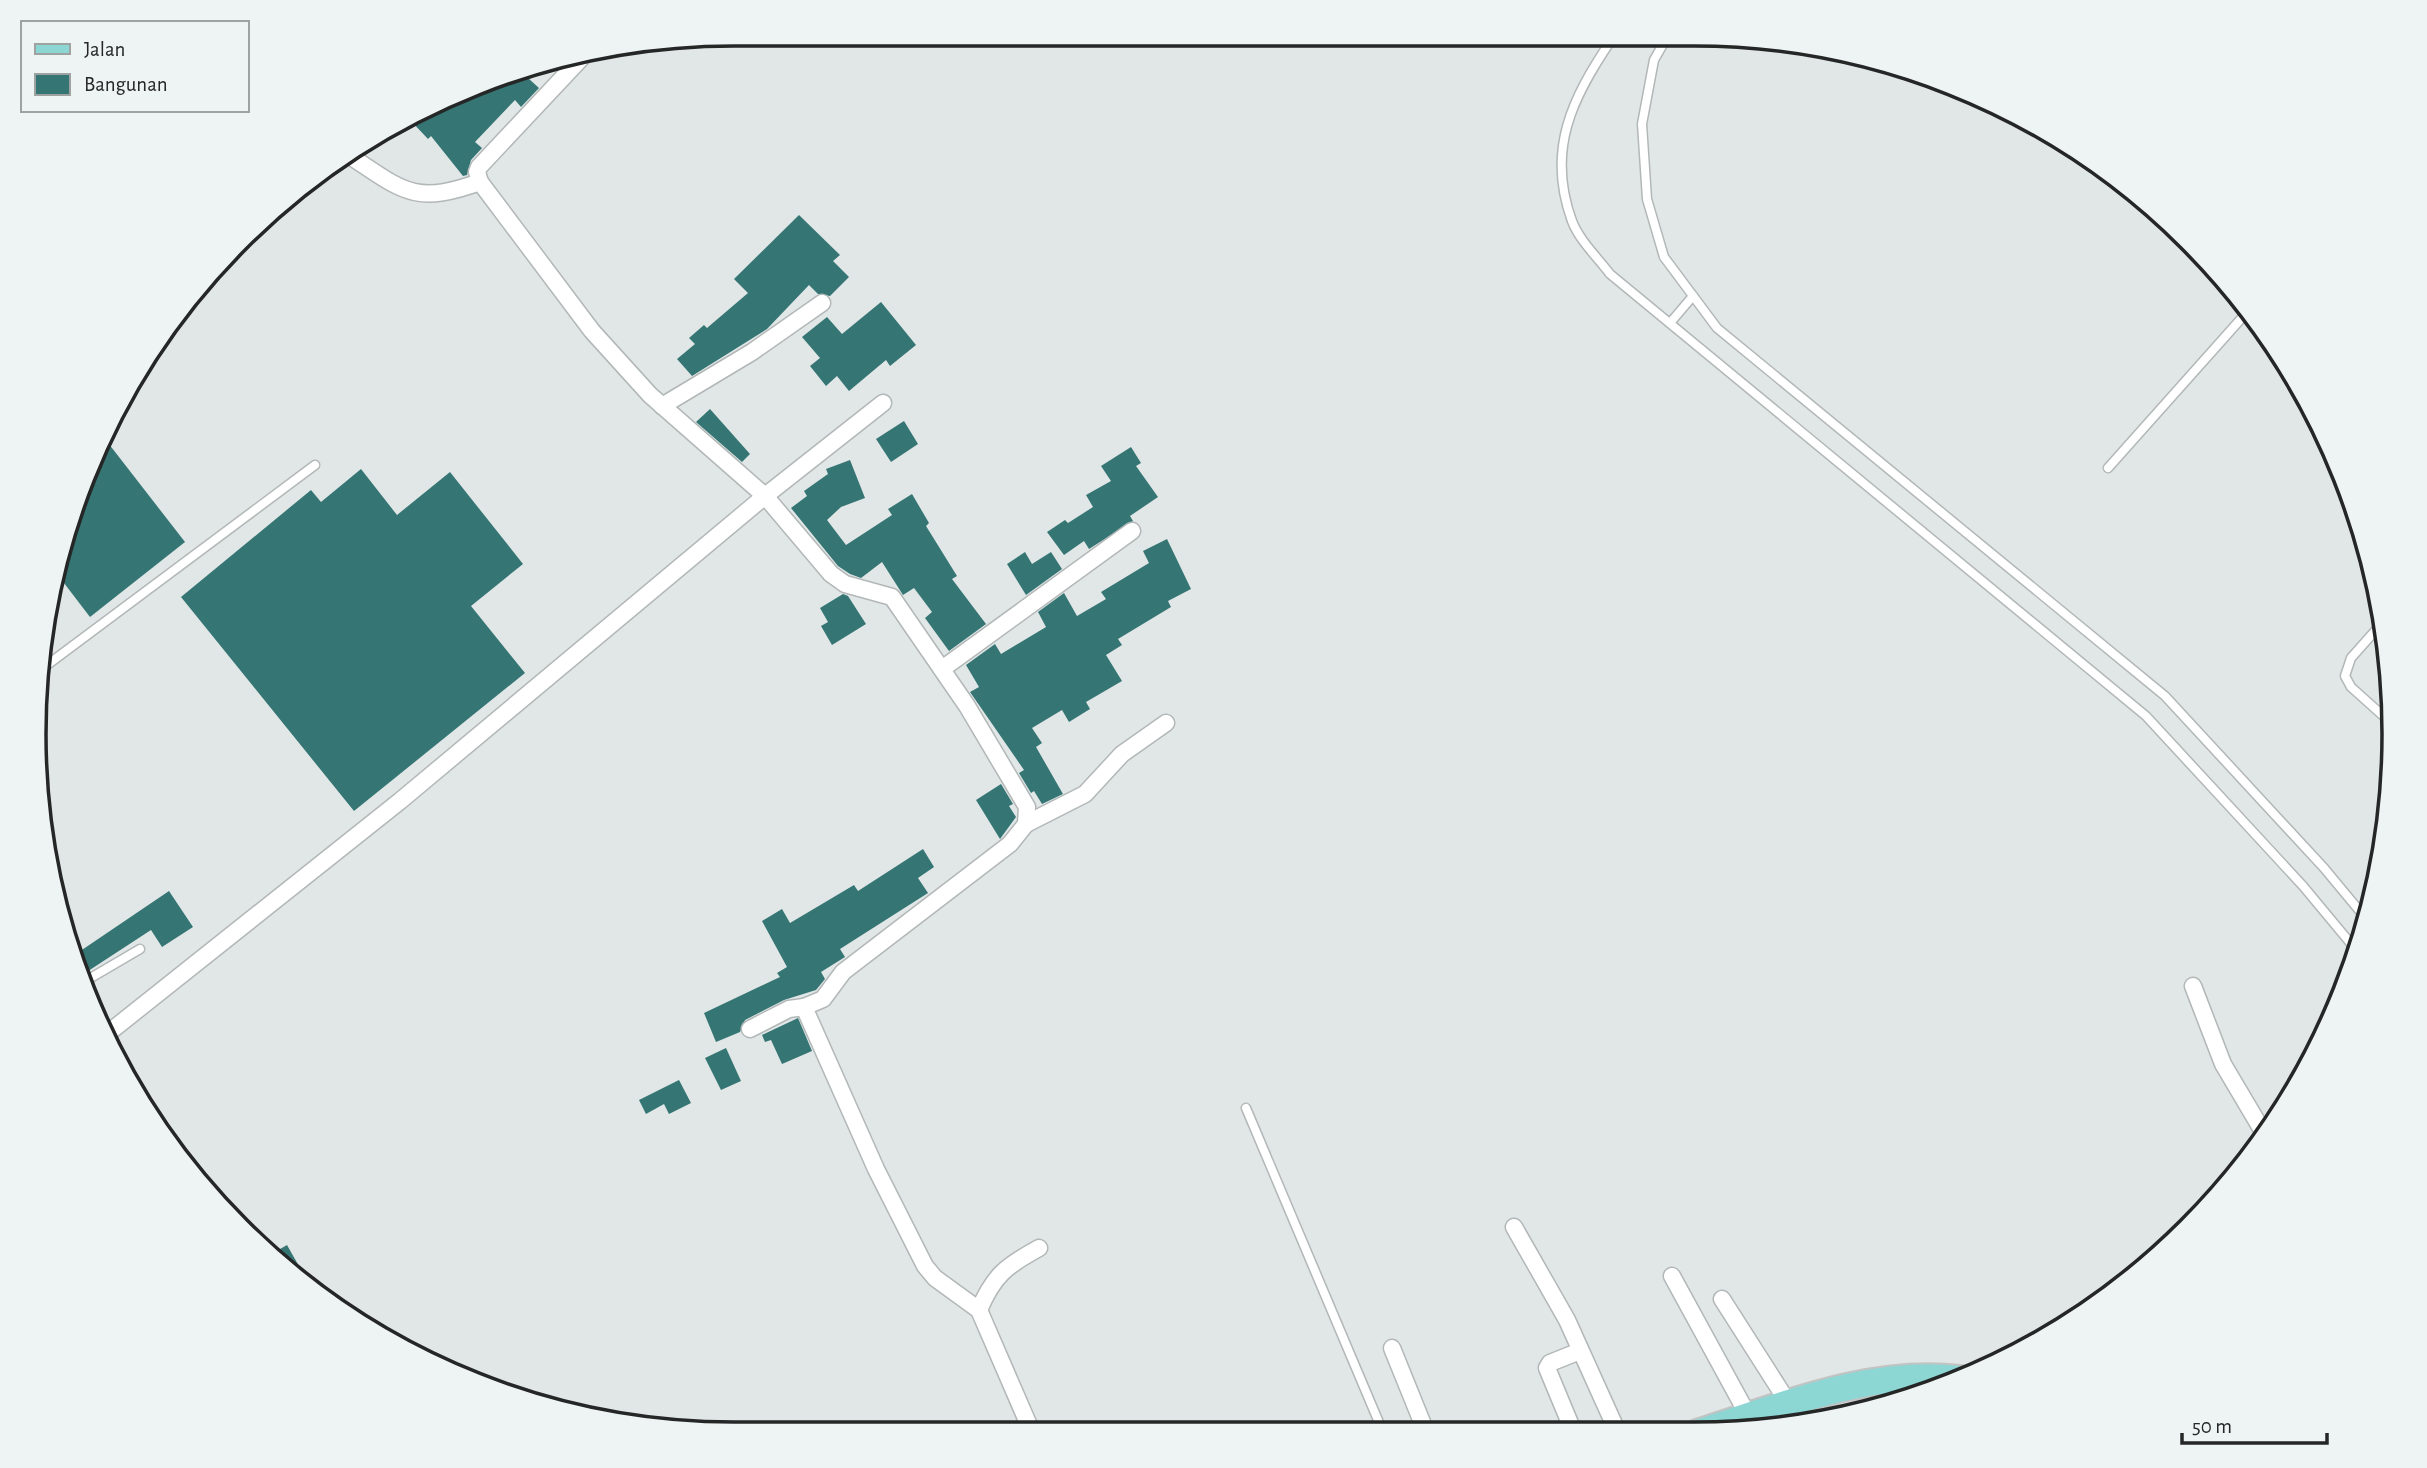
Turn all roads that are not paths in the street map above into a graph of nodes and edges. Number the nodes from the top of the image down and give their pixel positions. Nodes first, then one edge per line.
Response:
1 (1608, 46) edge
2 (1662, 46) edge
3 (575, 65) edge
4 (356, 159) edge
5 (480, 182) junction
6 (1693, 296) junction
7 (822, 303) dead end
8 (2241, 318) edge
9 (1670, 323) junction
10 (883, 403) dead end
11 (662, 406) junction
12 (315, 465) dead end
13 (2108, 468) dead end
14 (765, 496) junction
15 (1132, 531) dead end
16 (2374, 632) edge
17 (49, 663) edge
18 (942, 669) junction
19 (2381, 714) edge
20 (1166, 723) dead end
21 (1026, 824) junction
22 (2359, 910) edge
23 (2349, 941) edge
24 (139, 949) dead end
25 (91, 978) edge
26 (2193, 986) dead end
27 (804, 1007) junction
28 (113, 1029) edge
29 (750, 1029) dead end
30 (1246, 1108) dead end
31 (2259, 1125) edge
32 (1514, 1227) dead end
33 (1039, 1248) dead end
34 (1672, 1276) dead end
35 (1722, 1299) dead end
36 (979, 1310) junction
37 (1392, 1348) dead end
38 (1580, 1351) junction
39 (1933, 1379) edge
40 (1789, 1404) junction
41 (1749, 1417) junction
42 (1736, 1421) edge
43 (1028, 1422) edge
44 (1378, 1422) edge
45 (1422, 1422) edge
46 (1569, 1422) edge
47 (1613, 1422) edge

1 - 9 lane
2 - 6 lane
3 - 5 street
4 - 5 street
5 - 11 street
6 - 9 lane
6 - 22 lane
7 - 11 street
8 - 13 lane
9 - 23 lane
10 - 14 street
11 - 14 street
12 - 17 lane
14 - 18 street
14 - 28 street
15 - 18 street
16 - 19 lane
18 - 21 street
20 - 21 street
21 - 27 street
24 - 25 lane
26 - 31 street
27 - 29 street
27 - 36 street
30 - 44 lane
32 - 38 street
33 - 36 street
34 - 41 street
35 - 40 street
36 - 43 street
37 - 45 street
38 - 46 street
38 - 47 street
39 - 40 main road
40 - 41 main road
41 - 42 main road

